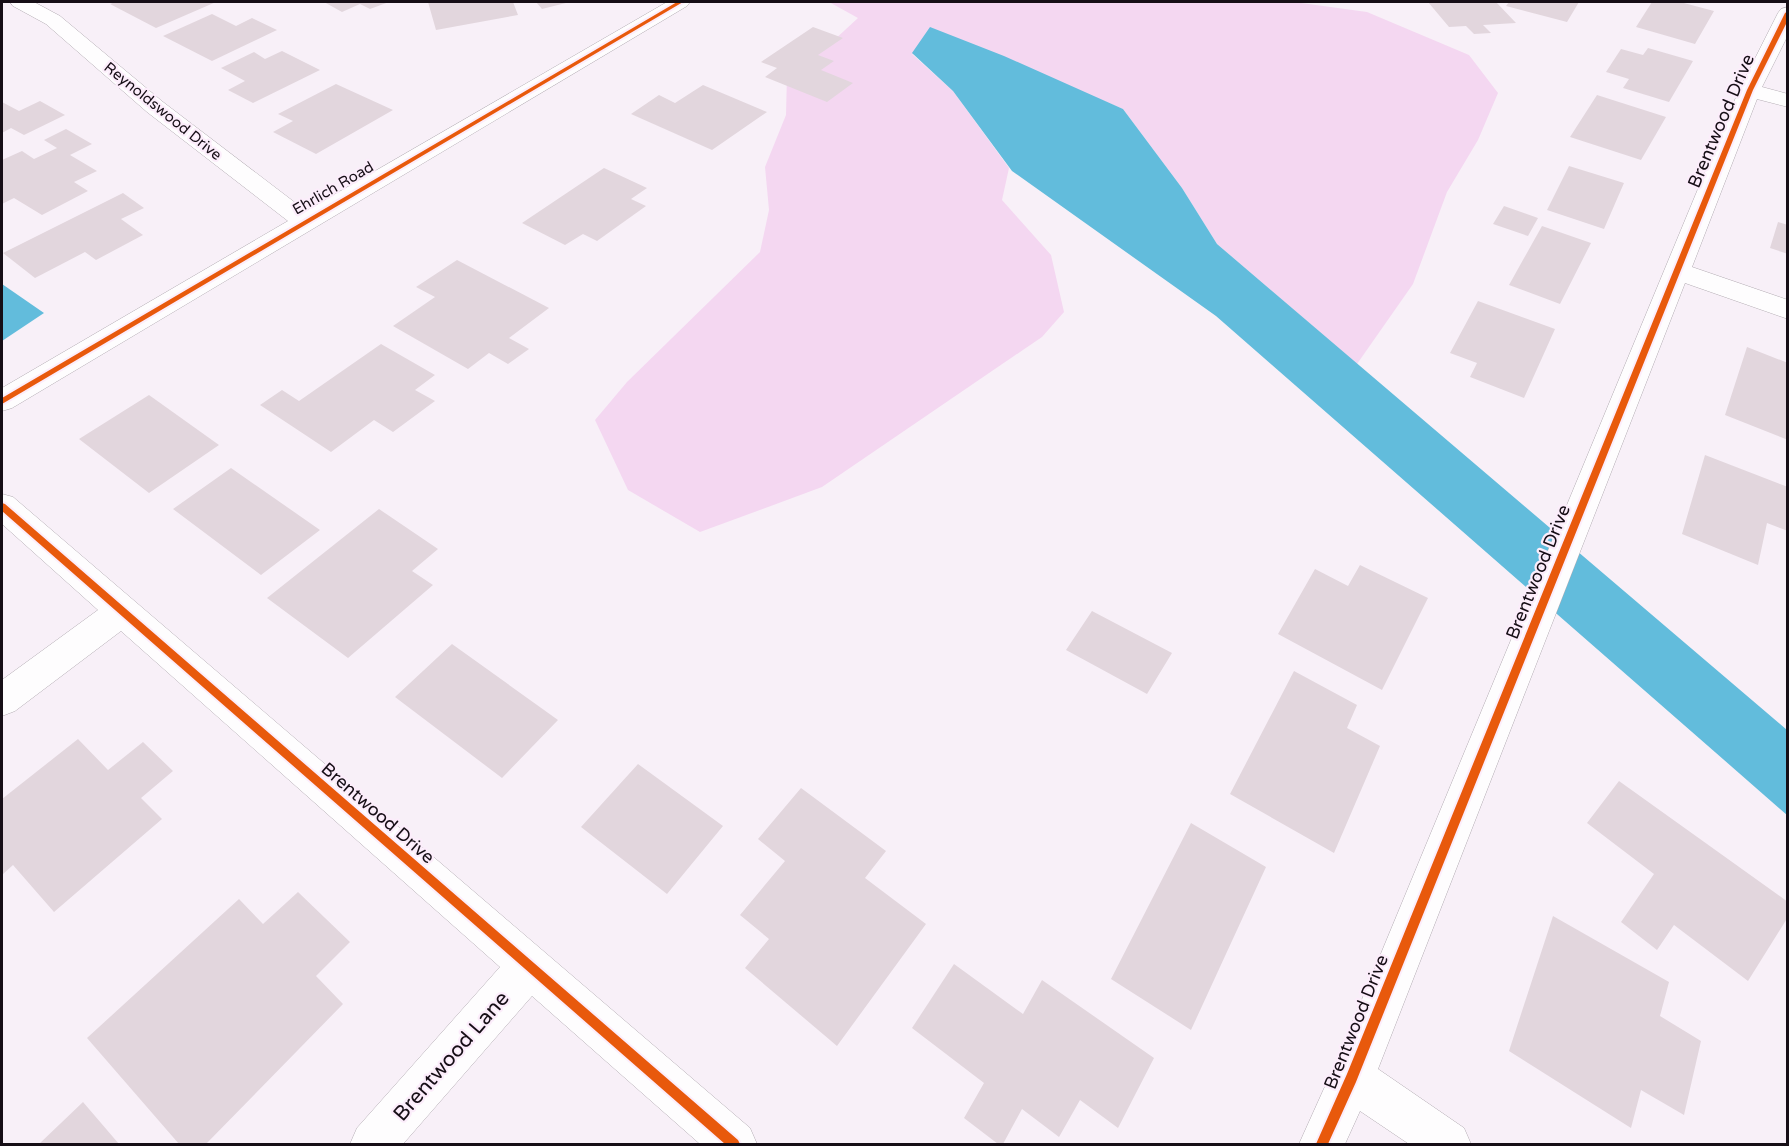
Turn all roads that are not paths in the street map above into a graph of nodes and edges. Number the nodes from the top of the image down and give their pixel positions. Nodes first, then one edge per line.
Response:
1 (20, 2) edge
2 (680, 2) edge
3 (1788, 13) edge
4 (1750, 90) junction
5 (1788, 101) edge
6 (305, 222) junction
7 (1677, 272) junction
8 (1788, 310) edge
9 (2, 401) edge
10 (2, 506) edge
11 (122, 611) junction
12 (2, 700) edge
13 (529, 967) junction
14 (1352, 1078) junction
15 (373, 1144) edge
16 (734, 1144) edge
17 (1323, 1144) edge
18 (1449, 1144) edge

1 - 6 street, Reynoldswood Drive
2 - 6 street, Ehrlich Road
3 - 4 street, Brentwood Drive
4 - 5 street
4 - 7 street, Brentwood Drive
6 - 9 street, Ehrlich Road
7 - 8 street
7 - 14 street, Brentwood Drive
10 - 11 street, Brentwood Drive
11 - 12 street
11 - 13 street, Brentwood Drive
13 - 15 street, Brentwood Lane
13 - 16 street, Brentwood Drive
14 - 17 street, Brentwood Drive
14 - 18 street

